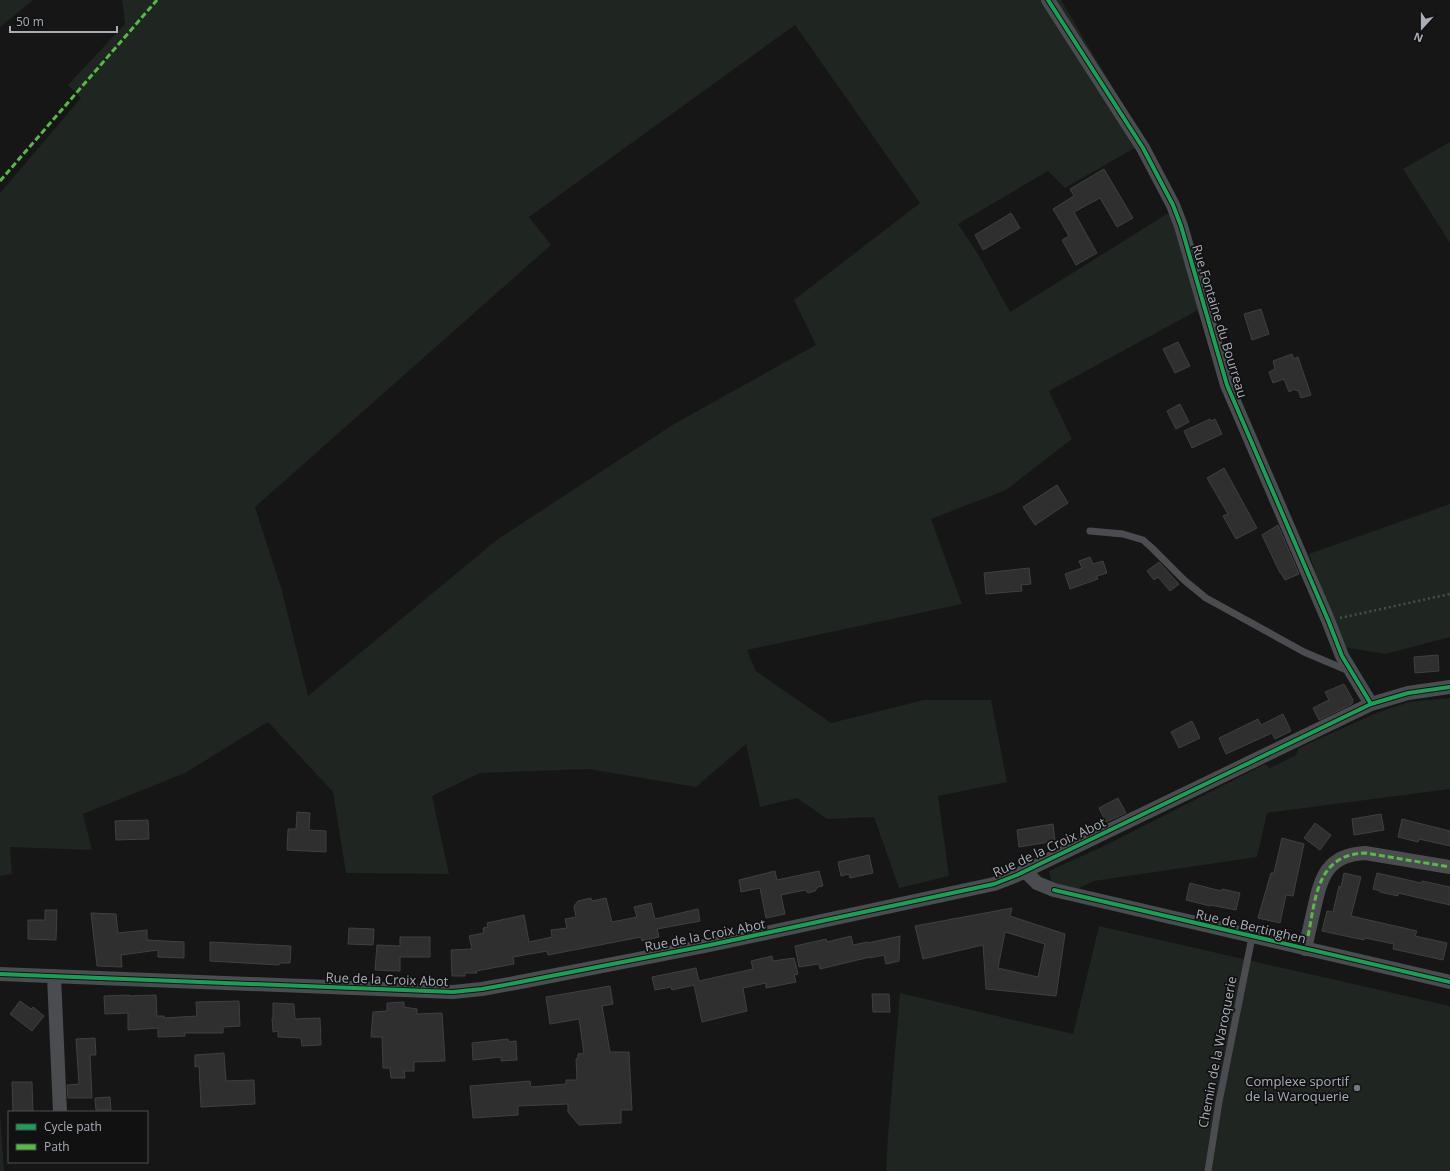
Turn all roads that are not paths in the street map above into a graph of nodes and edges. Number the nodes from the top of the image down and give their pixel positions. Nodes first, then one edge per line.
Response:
1 (1048, 0) edge
2 (1090, 531) dead end
3 (1350, 671) junction
4 (1450, 687) edge
5 (1371, 704) junction
6 (1450, 867) edge
7 (1025, 872) junction
8 (1252, 937) junction
9 (1305, 949) junction
10 (0, 974) edge
11 (54, 976) junction
12 (1450, 982) edge
13 (60, 1111) edge
14 (1208, 1171) edge

1 - 3 street, Rue Fontaine du Bourreau
2 - 3 lane
3 - 5 street, Rue Fontaine du Bourreau
4 - 5 street, Rue de la Croix Abot
5 - 7 street, Rue de la Croix Abot
6 - 9 street
7 - 8 street, Rue de Bertinghen
7 - 11 street, Rue de la Croix Abot
8 - 9 street, Rue de Bertinghen
8 - 14 lane, Chemin de la Waroquerie
9 - 12 street, Rue de Bertinghen
10 - 11 street, Rue de la Croix Abot
11 - 13 street

